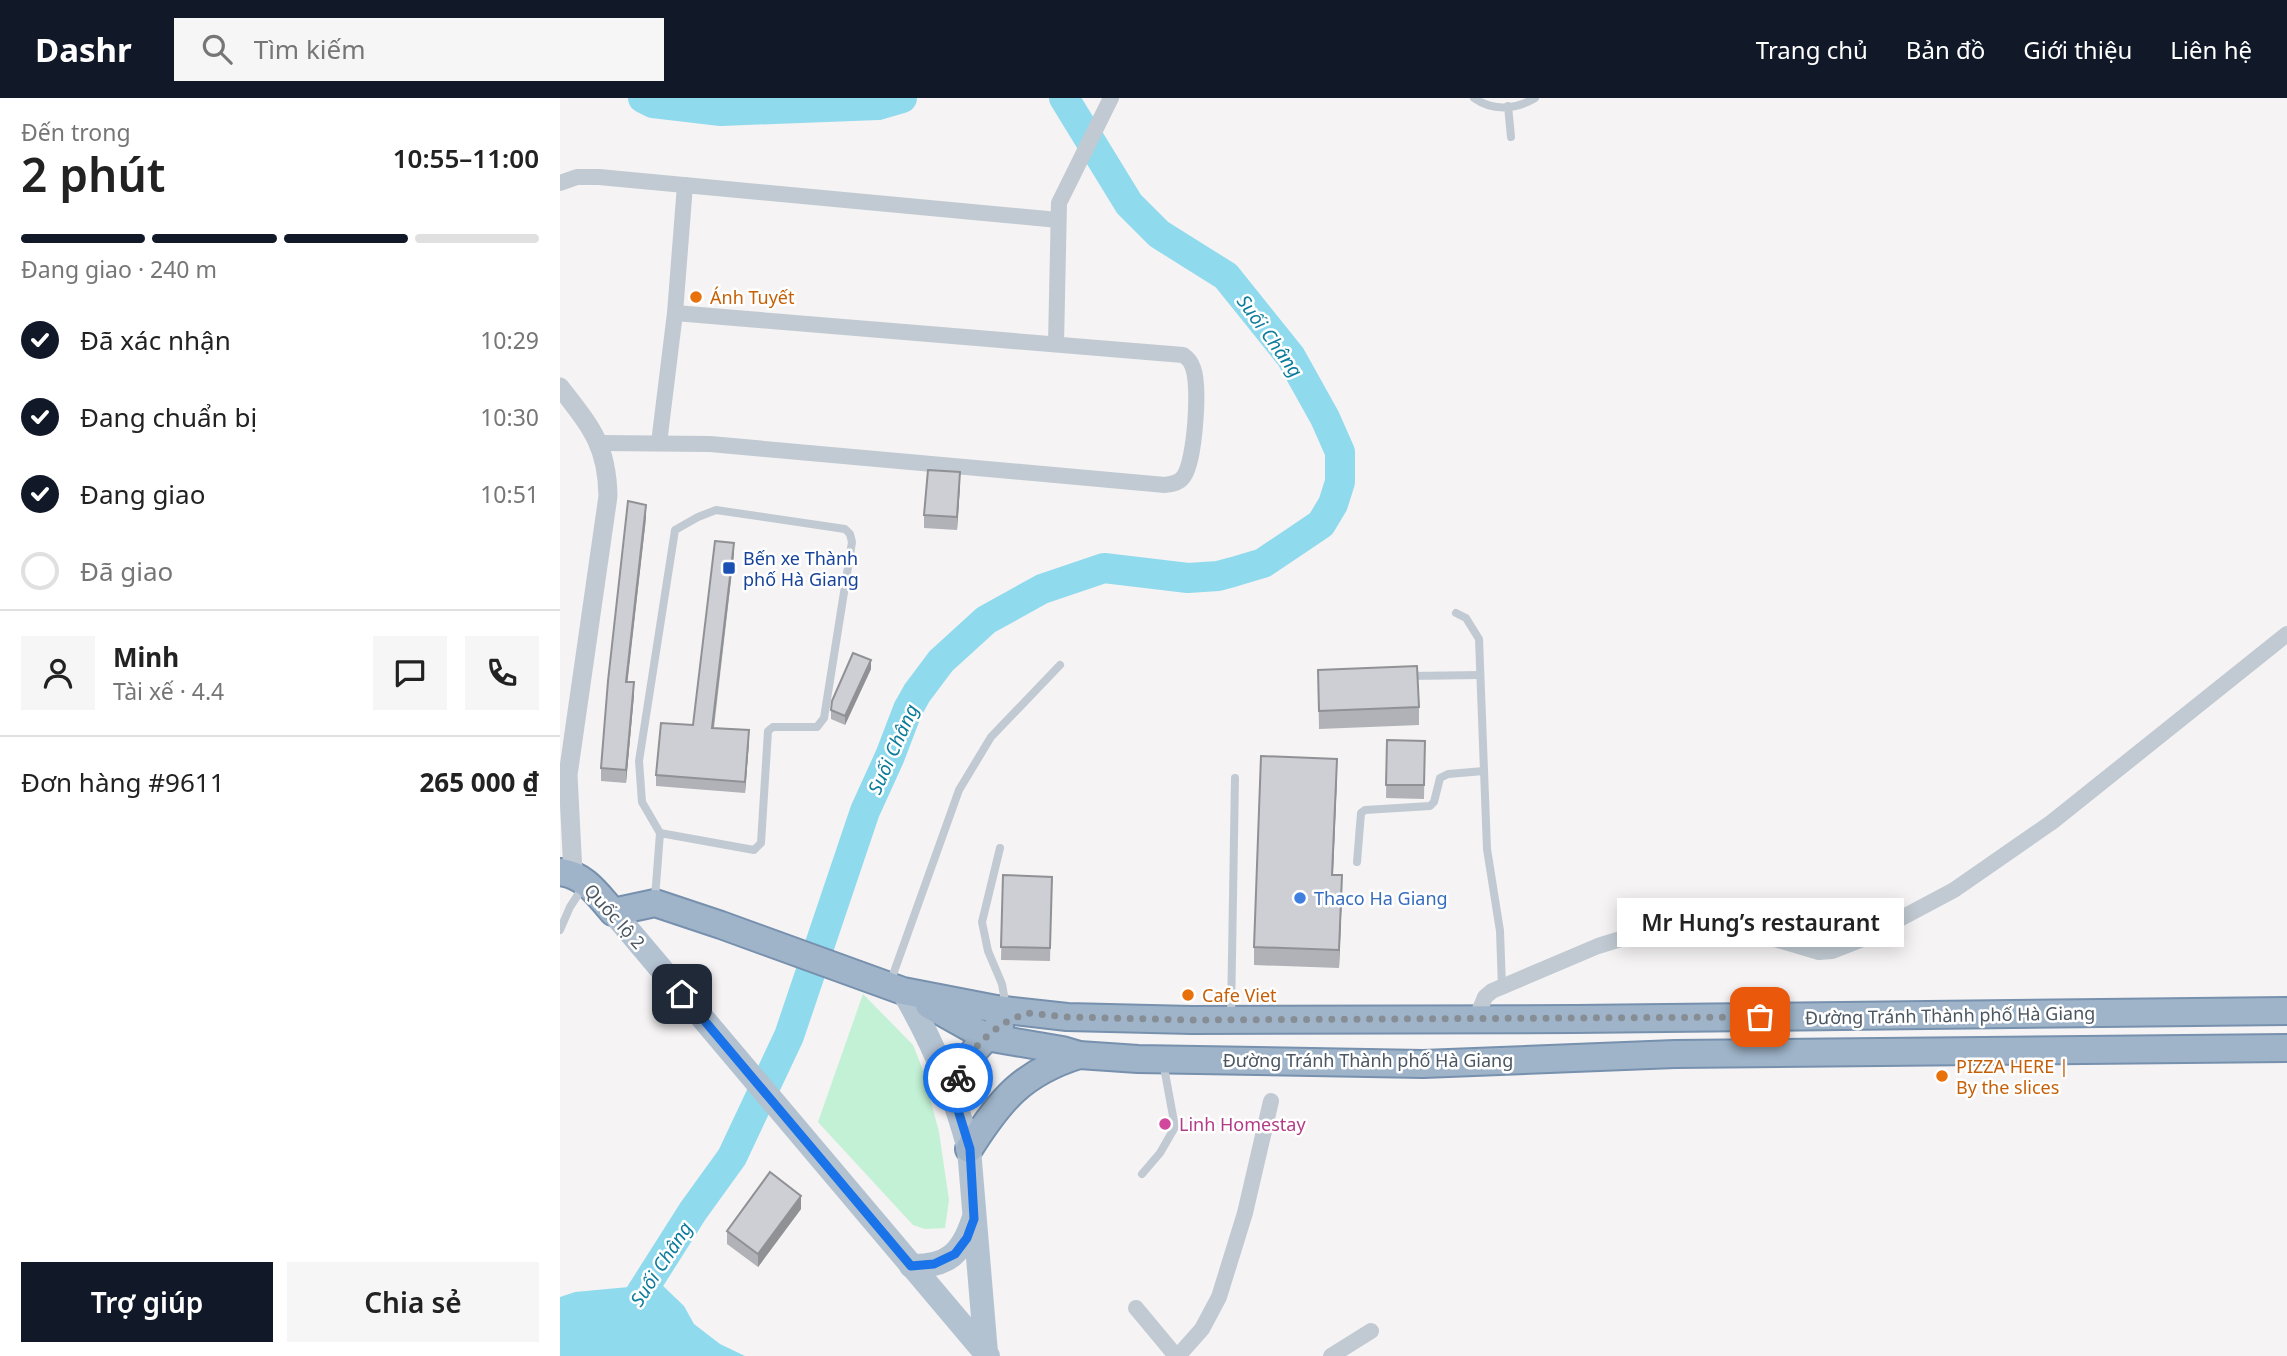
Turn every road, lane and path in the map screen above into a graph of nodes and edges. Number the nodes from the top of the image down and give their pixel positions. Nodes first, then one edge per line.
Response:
1 (1111, 98) edge
2 (1474, 98) edge
3 (1535, 98) edge
4 (1508, 106) junction
5 (1511, 137) dead end
6 (560, 183) edge
7 (685, 185) junction
8 (1058, 220) junction
9 (675, 313) junction
10 (1056, 344) junction
11 (560, 387) edge
12 (600, 443) junction
13 (659, 443) junction
14 (1456, 613) dead end
15 (2287, 634) edge
16 (1060, 665) dead end
17 (1480, 675) junction
18 (1403, 676) edge
19 (1484, 771) junction
20 (1235, 778) dead end
21 (660, 833) junction
22 (1000, 848) dead end
23 (1357, 862) dead end
24 (573, 876) edge
25 (655, 903) junction
26 (613, 912) junction
27 (560, 930) edge
28 (890, 986) junction
29 (1502, 987) junction
30 (2287, 1011) edge
31 (1016, 1012) junction
32 (2123, 1013) junction
33 (1476, 1019) junction
34 (1231, 1020) junction
35 (986, 1037) junction
36 (2287, 1048) edge
37 (2122, 1050) junction
38 (1079, 1055) junction
39 (1163, 1059) junction
40 (1473, 1062) junction
41 (953, 1094) junction
42 (1271, 1101) dead end
43 (970, 1149) junction
44 (1142, 1174) dead end
45 (974, 1219) junction
46 (911, 1266) junction
47 (1136, 1308) dead end
48 (1371, 1331) dead end
49 (987, 1354) edge
50 (1177, 1356) edge
51 (1331, 1356) edge

1 - 8 street
2 - 4 lane
3 - 4 lane
4 - 5 lane
6 - 7 street
7 - 8 street
7 - 9 street
8 - 10 street
9 - 10 street
9 - 13 street
10 - 13 street
11 - 12 street
12 - 13 street
12 - 24 street
14 - 17 lane
15 - 29 street
16 - 28 lane
17 - 18 lane
17 - 19 lane
19 - 23 lane
19 - 29 lane
20 - 34 lane
21 - 21 lane
21 - 25 lane
22 - 31 lane
24 - 26 highway, Quốc lộ 2
24 - 27 lane
25 - 26 highway
25 - 28 highway
26 - 46 main road, Quốc lộ 2
28 - 31 highway, Đường Tránh Thành phố Hà Giang
28 - 35 highway
28 - 41 main road
29 - 33 street
30 - 32 highway, Đường Tránh Thành phố Hà Giang
31 - 34 highway, Đường Tránh Thành phố Hà Giang
31 - 35 highway
32 - 33 highway, Đường Tránh Thành phố Hà Giang
32 - 37 highway
33 - 34 highway, Đường Tránh Thành phố Hà Giang
33 - 40 highway
35 - 38 highway
35 - 41 highway
36 - 37 highway, Đường Tránh Thành phố Hà Giang
37 - 40 highway, Đường Tránh Thành phố Hà Giang
38 - 39 highway, Đường Tránh Thành phố Hà Giang
38 - 43 highway
39 - 40 highway, Đường Tránh Thành phố Hà Giang
39 - 44 lane
41 - 43 main road
42 - 50 street
43 - 45 main road
45 - 46 main road
45 - 49 main road
46 - 49 main road, Quốc lộ 2
47 - 50 street
48 - 51 street

